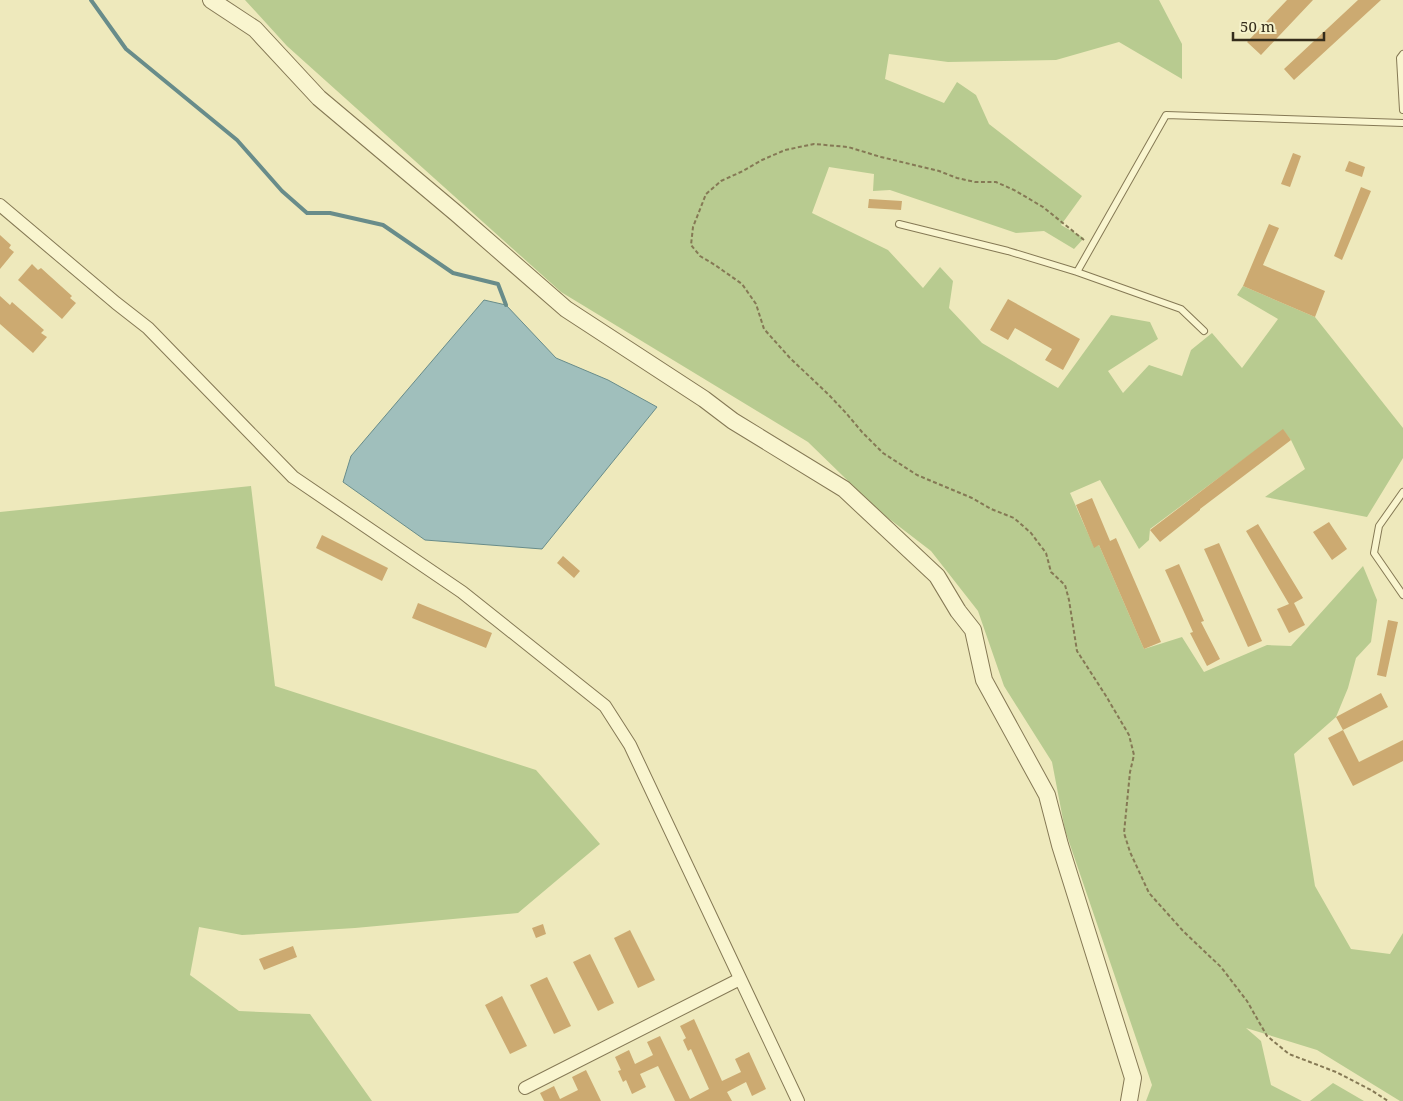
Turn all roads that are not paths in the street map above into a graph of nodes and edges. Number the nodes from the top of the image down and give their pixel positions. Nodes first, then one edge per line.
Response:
1 (211, 0) edge
2 (1403, 54) edge
3 (1403, 110) edge
4 (1403, 123) edge
5 (0, 205) edge
6 (899, 224) dead end
7 (1077, 272) junction
8 (1204, 331) dead end
9 (1403, 492) edge
10 (1403, 595) edge
11 (740, 979) junction
12 (525, 1088) dead end
13 (798, 1101) edge
14 (1129, 1101) edge

1 - 14 street
2 - 3 lane
4 - 7 lane
5 - 11 street
6 - 7 lane
7 - 8 lane
9 - 10 lane
11 - 12 street
11 - 13 street

